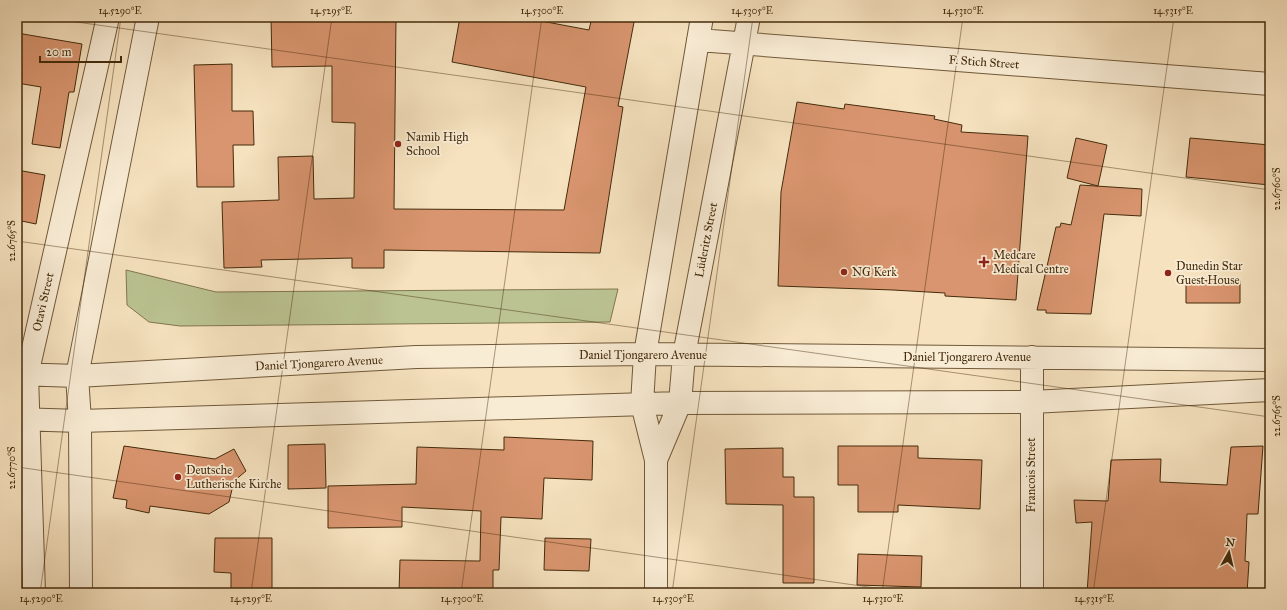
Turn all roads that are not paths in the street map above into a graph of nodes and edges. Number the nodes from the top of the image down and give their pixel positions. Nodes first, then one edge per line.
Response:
1 (148, 17) edge
2 (702, 17) edge
3 (749, 17) edge
4 (105, 18) edge
5 (698, 40) junction
6 (744, 44) junction
7 (1270, 84) edge
8 (645, 354) junction
9 (684, 355) junction
10 (1032, 357) junction
11 (1270, 360) edge
12 (22, 374) edge
13 (78, 376) junction
14 (1270, 390) edge
15 (1031, 402) junction
16 (680, 403) junction
17 (642, 404) junction
18 (23, 419) edge
19 (80, 421) junction
20 (656, 460) junction
21 (34, 593) edge
22 (81, 593) edge
23 (656, 593) edge
24 (1032, 593) edge

1 - 13 street
2 - 5 street, Lüderitz Street
3 - 6 street, Lüderitz Street
4 - 12 street, Otavi Street
5 - 6 street, F. Stich Street
5 - 8 street, Lüderitz Street
6 - 7 street, F. Stich Street
6 - 9 street, Lüderitz Street
8 - 9 street, Daniel Tjongarero Avenue
8 - 13 street, Daniel Tjongarero Avenue
8 - 17 street, Lüderitz Street
9 - 10 street, Daniel Tjongarero Avenue
9 - 16 street, Lüderitz Street
10 - 11 street, Daniel Tjongarero Avenue
10 - 15 street, Francois Street
12 - 13 street, Daniel Tjongarero Avenue
12 - 18 street, Otavi Street
13 - 19 street
14 - 15 street
15 - 16 street
15 - 24 street, Francois Street
16 - 17 street
16 - 20 street, Lüderitz Street
17 - 19 street
17 - 20 street, Lüderitz Street
18 - 19 street
18 - 21 street, Otavi Street
19 - 22 street
20 - 23 street, Lüderitz Street

